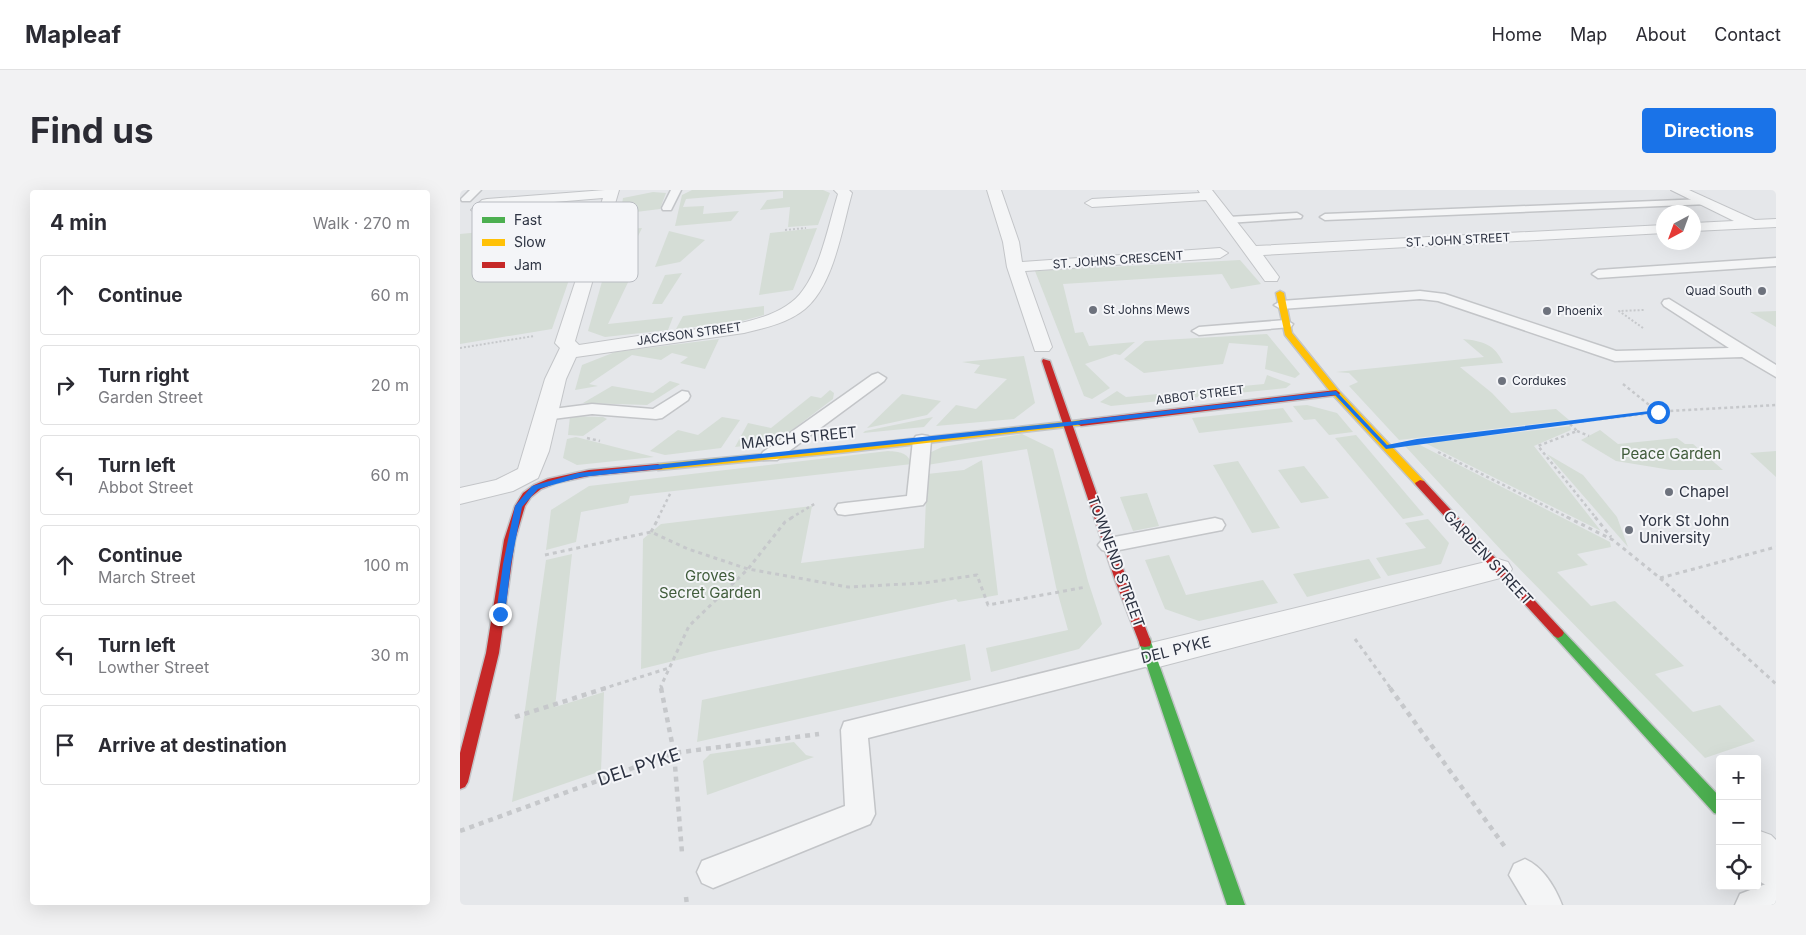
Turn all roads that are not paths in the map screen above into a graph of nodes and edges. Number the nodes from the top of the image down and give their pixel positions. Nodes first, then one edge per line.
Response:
1 (476, 190) edge
2 (676, 190) edge
3 (841, 190) edge
4 (994, 190) edge
5 (1678, 190) edge
6 (615, 191) edge
7 (1207, 193) edge
8 (466, 199) dead end
9 (498, 202) edge
10 (1704, 202) junction
11 (1092, 203) dead end
12 (667, 208) dead end
13 (1297, 216) dead end
14 (1325, 218) dead end
15 (1228, 220) junction
16 (1776, 223) edge
17 (1753, 224) junction
18 (1701, 227) edge
19 (1656, 229) edge
20 (1253, 251) junction
21 (1220, 254) dead end
22 (1776, 262) edge
23 (1015, 267) junction
24 (1598, 274) dead end
25 (1271, 277) dead end
26 (586, 282) edge
27 (1281, 299) joint
28 (1669, 303) dead end
29 (1286, 324) junction
30 (1198, 331) dead end
31 (569, 352) junction
32 (1747, 352) junction
33 (1044, 354) joint
34 (1776, 372) edge
35 (878, 378) dead end
36 (1336, 393) junction
37 (682, 396) dead end
38 (546, 415) junction
39 (1067, 424) junction
40 (922, 440) junction
41 (770, 456) junction
42 (527, 484) junction
43 (460, 496) edge
44 (844, 509) dead end
45 (1215, 525) dead end
46 (1109, 545) junction
47 (1498, 569) junction
48 (1151, 656) junction
49 (460, 782) edge
50 (1716, 804) edge
51 (1761, 853) edge
52 (1776, 869) edge
53 (713, 872) dead end
54 (1525, 875) road end
55 (1776, 896) edge
56 (1236, 905) edge
57 (1546, 905) edge
58 (1750, 905) edge

1 - 8 lane
2 - 12 lane
3 - 31 street, JACKSON STREET
4 - 23 street, TOWNEND STREET
5 - 10 street
6 - 9 street
7 - 11 street
7 - 15 street
10 - 14 lane
10 - 17 street
13 - 15 lane
15 - 20 street
16 - 17 street
17 - 18 street
19 - 20 street, ST. JOHN STREET
20 - 25 street
21 - 23 street, ST. JOHNS CRESCENT
22 - 24 lane
23 - 33 street, TOWNEND STREET
26 - 31 street
27 - 29 street, GARDEN STREET
27 - 32 lane
28 - 32 lane
29 - 30 lane
29 - 36 street, GARDEN STREET
31 - 38 street
32 - 34 lane
33 - 39 street, TOWNEND STREET
35 - 41 lane
36 - 39 street, ABBOT STREET
36 - 47 street, GARDEN STREET
37 - 38 lane
38 - 42 street
39 - 40 street, MARCH STREET
39 - 46 street, TOWNEND STREET
40 - 41 street, MARCH STREET
40 - 44 lane
41 - 42 street, MARCH STREET
42 - 43 street
42 - 49 street
45 - 46 lane
46 - 48 street, TOWNEND STREET
47 - 48 street, DEL PYKE
47 - 50 street, GARDEN STREET
48 - 53 lane, DEL PYKE
48 - 56 street, TOWNEND STREET
51 - 52 street
54 - 57 lane
55 - 58 lane

